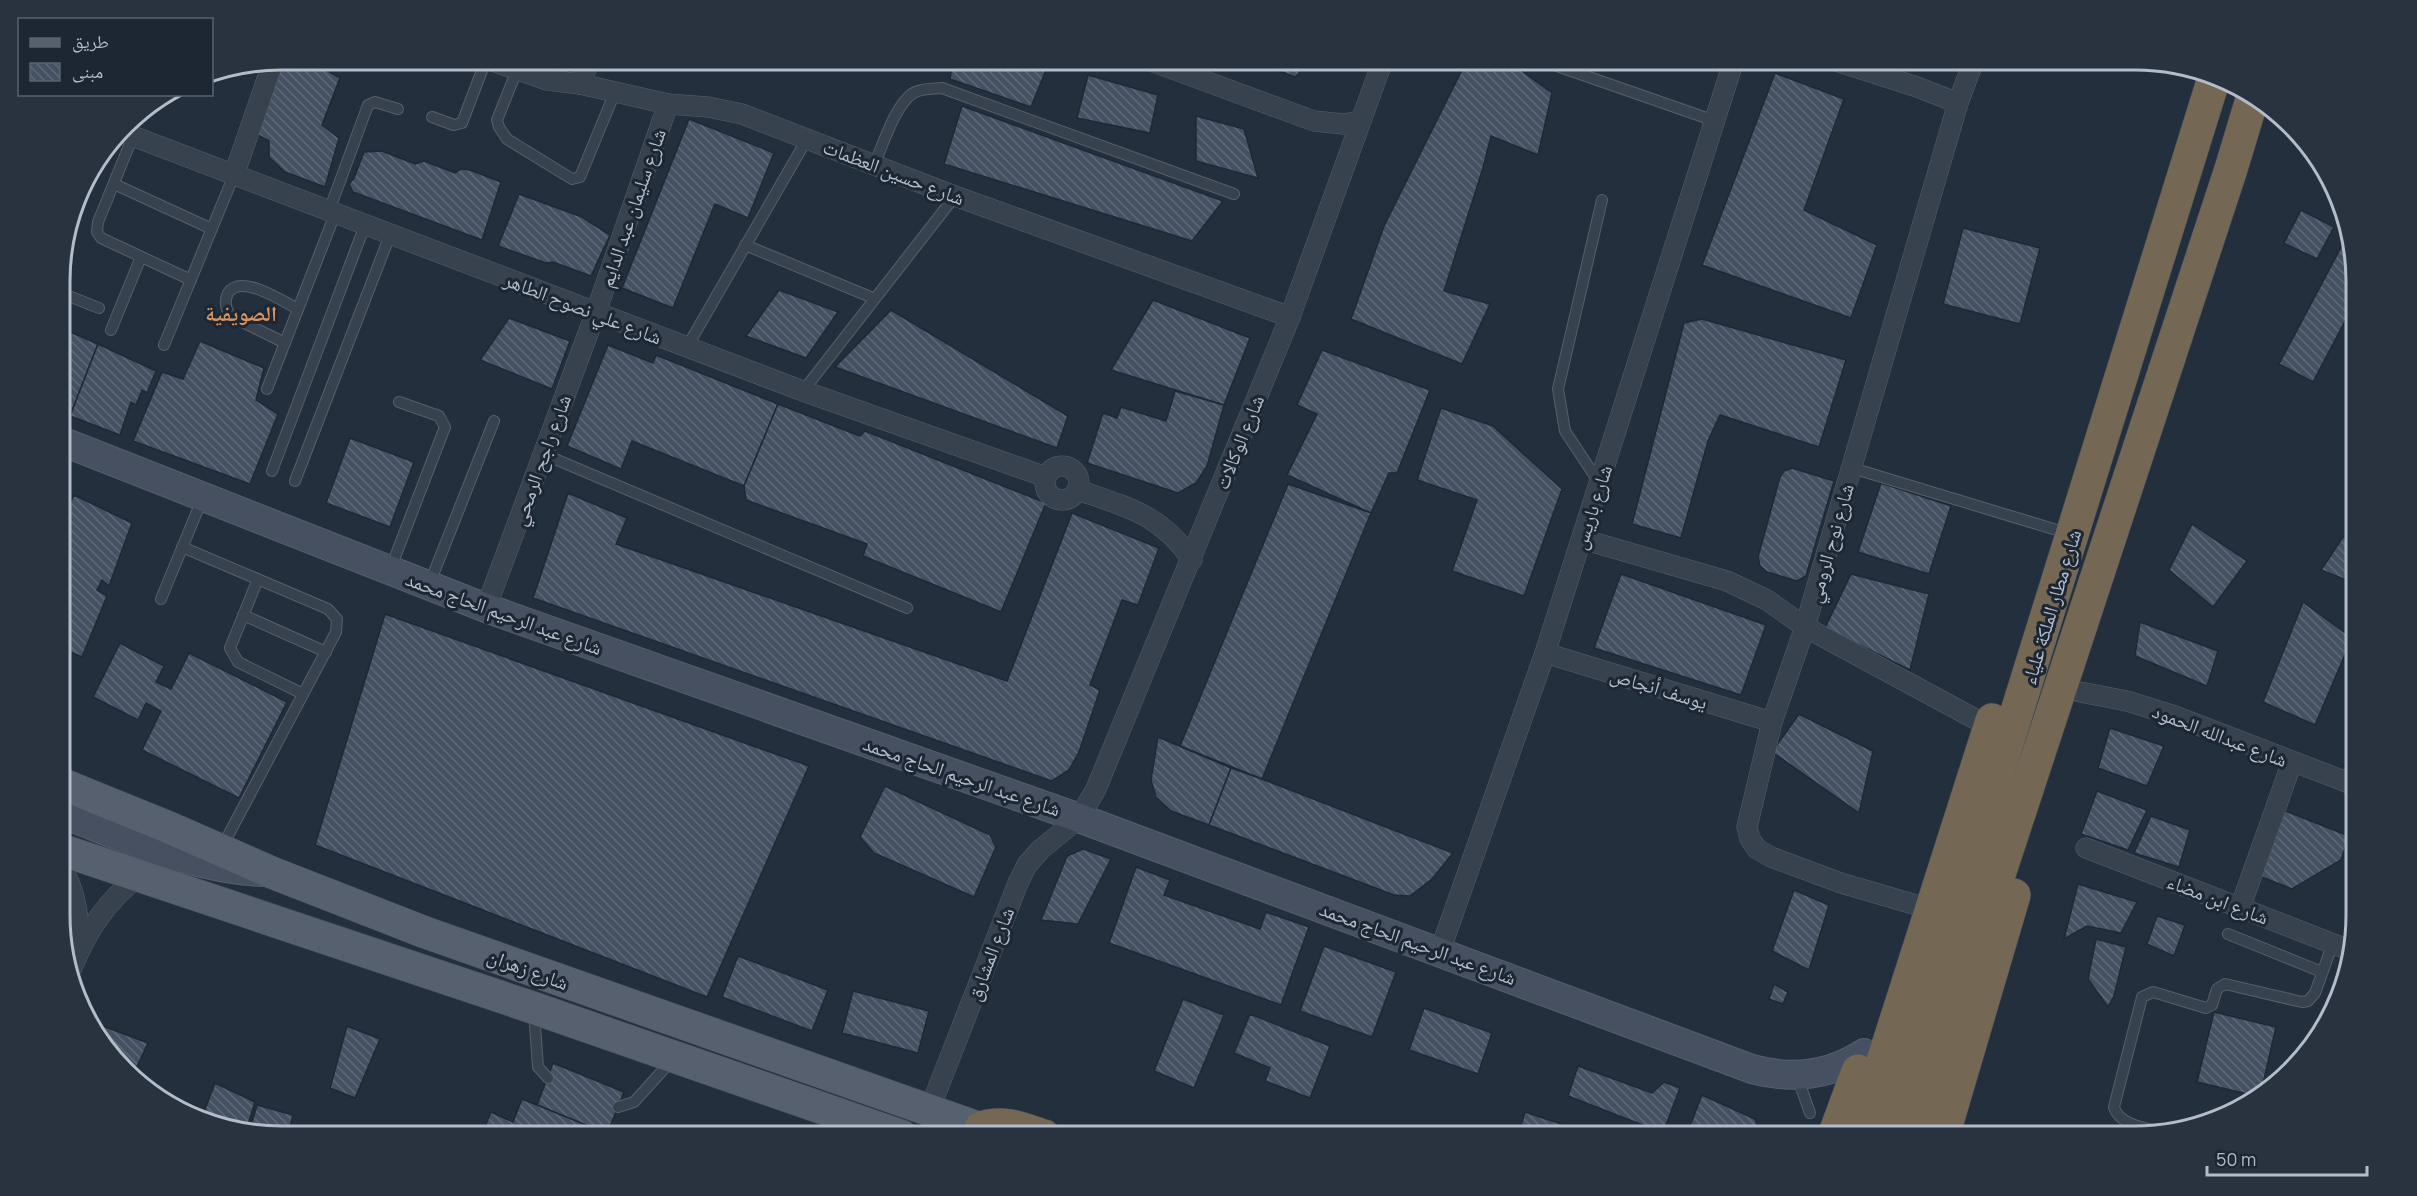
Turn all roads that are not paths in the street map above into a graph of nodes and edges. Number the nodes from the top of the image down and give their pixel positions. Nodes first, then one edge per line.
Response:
1 (517, 70) edge
2 (1379, 70) edge
3 (1570, 70) edge
4 (1731, 70) edge
5 (1865, 70) edge
6 (1970, 70) edge
7 (270, 71) edge
8 (482, 71) edge
9 (520, 71) edge
10 (585, 71) edge
11 (1177, 71) edge
12 (2196, 80) edge
13 (580, 84) junction
14 (2212, 85) edge
15 (615, 92) junction
16 (1958, 103) junction
17 (668, 104) junction
18 (2250, 105) edge
19 (398, 109) dead end
20 (2262, 112) edge
21 (432, 117) dead end
22 (1361, 121) junction
23 (1715, 121) junction
24 (130, 135) edge
25 (127, 138) edge
26 (807, 139) junction
27 (2193, 148) junction
28 (874, 165) junction
29 (2231, 170) junction
30 (234, 175) junction
31 (114, 184) junction
32 (1234, 194) dead end
33 (955, 196) junction
34 (1602, 200) dead end
35 (332, 213) junction
36 (365, 225) junction
37 (212, 229) junction
38 (390, 235) junction
39 (745, 246) junction
40 (141, 257) junction
41 (191, 280) junction
42 (71, 297) edge
43 (873, 298) junction
44 (99, 308) dead end
45 (298, 309) junction
46 (596, 312) junction
47 (1290, 317) junction
48 (111, 330) dead end
49 (285, 343) junction
50 (164, 345) dead end
51 (687, 347) junction
52 (267, 389) dead end
53 (803, 391) junction
54 (399, 402) dead end
55 (494, 421) dead end
56 (71, 445) edge
57 (543, 454) junction
58 (1852, 468) junction
59 (272, 471) dead end
60 (295, 481) dead end
61 (1600, 484) junction
62 (2087, 491) junction
63 (203, 497) junction
64 (2114, 521) junction
65 (2060, 531) junction
66 (1582, 539) junction
67 (182, 547) junction
68 (1192, 560) junction
69 (390, 570) junction
70 (258, 579) junction
71 (428, 585) junction
72 (160, 599) dead end
73 (486, 608) junction
74 (907, 608) dead end
75 (243, 615) junction
76 (1805, 627) junction
77 (326, 652) junction
78 (1545, 653) junction
79 (2080, 692) junction
80 (303, 694) junction
81 (1772, 722) junction
82 (1990, 727) junction
83 (2292, 762) junction
84 (2346, 776) edge
85 (70, 787) edge
86 (70, 817) edge
87 (1080, 818) junction
88 (2086, 848) dead end
89 (220, 850) junction
90 (70, 853) edge
91 (273, 873) junction
92 (139, 876) junction
93 (70, 886) edge
94 (2240, 908) junction
95 (1930, 909) junction
96 (2228, 934) dead end
97 (2341, 947) edge
98 (1440, 951) junction
99 (75, 957) edge
100 (76, 959) edge
101 (2322, 972) junction
102 (1908, 980) junction
103 (534, 1008) junction
104 (1864, 1053) junction
105 (674, 1058) junction
106 (1797, 1076) junction
107 (548, 1078) dead end
108 (618, 1107) dead end
109 (928, 1111) junction
110 (1810, 1113) dead end
111 (1838, 1125) edge
112 (1862, 1125) edge
113 (1888, 1125) edge
114 (1917, 1125) edge
115 (1947, 1125) edge
116 (2140, 1125) edge
117 (872, 1126) edge
118 (973, 1126) edge
119 (996, 1126) edge
120 (1011, 1126) edge

1 - 15 lane
2 - 22 street, شارع الوكالات
3 - 23 lane
4 - 23 street, شارع باريس
5 - 16 street
6 - 16 street, شارع نوح الرومي
7 - 30 street
8 - 21 lane
9 - 13 street, شارع حسين العظمات
10 - 13 street
11 - 22 street
12 - 27 highway
13 - 15 street, شارع حسين العظمات
14 - 27 highway, شارع مطار الملكة علياء
15 - 17 street, شارع حسين العظمات
16 - 58 street, شارع نوح الرومي
17 - 26 street, شارع حسين العظمات
17 - 46 street, شارع سليمان عبد الدايم
18 - 29 highway, شارع مطار الملكة علياء
19 - 35 lane
20 - 29 highway
22 - 47 street, شارع الوكالات
23 - 61 street, شارع باريس
24 - 30 street, شارع علي نصوح الطاهر
25 - 31 lane
26 - 28 street, شارع حسين العظمات
26 - 39 lane
27 - 62 highway, شارع مطار الملكة علياء
28 - 32 lane
28 - 33 street, شارع حسين العظمات
29 - 64 highway, شارع مطار الملكة علياء
30 - 35 street, شارع علي نصوح الطاهر
30 - 37 lane
31 - 37 lane
31 - 40 lane
33 - 43 lane
33 - 47 street, شارع حسين العظمات
34 - 61 lane
35 - 36 street, شارع علي نصوح الطاهر
35 - 45 lane
36 - 38 street, شارع علي نصوح الطاهر
36 - 59 lane
37 - 41 lane
38 - 46 street, شارع علي نصوح الطاهر
38 - 60 lane
39 - 43 lane
39 - 51 lane
40 - 41 lane
40 - 48 lane
41 - 50 lane
42 - 44 lane
43 - 53 lane
45 - 49 lane
45 - 49 lane
46 - 51 street, شارع علي نصوح الطاهر
46 - 57 street, شارع راجح الرمحي
47 - 68 street, شارع الوكالات
49 - 52 lane
51 - 53 street, شارع علي نصوح الطاهر
53 - 68 street, شارع علي نصوح الطاهر
54 - 69 lane
55 - 71 lane
56 - 63 street, شارع عبد الرحيم الحاج محمد
57 - 73 street, شارع راجح الرمحي
57 - 74 lane
58 - 65 lane
58 - 76 street, شارع نوح الرومي
61 - 66 street, شارع باريس
62 - 65 highway
62 - 113 highway, شارع مطار الملكة علياء
63 - 67 lane
63 - 69 street, شارع عبد الرحيم الحاج محمد
64 - 79 highway
64 - 114 highway, شارع مطار الملكة علياء
65 - 82 highway
66 - 76 street
66 - 78 street, شارع باريس
67 - 70 lane
67 - 72 lane
68 - 87 street, شارع الوكالات
69 - 71 street, شارع عبد الرحيم الحاج محمد
70 - 75 lane
70 - 77 lane
71 - 73 street, شارع عبد الرحيم الحاج محمد
73 - 87 street, شارع عبد الرحيم الحاج محمد
75 - 77 lane
75 - 80 lane
76 - 81 street, شارع نوح الرومي
76 - 82 street
77 - 80 lane
78 - 81 street, يوسف أنجاص
78 - 98 street, شارع باريس
79 - 83 street, شارع عبدالله الحمود
79 - 115 highway
80 - 89 lane
81 - 95 street, شارع نوح الرومي
82 - 95 highway
83 - 84 street, شارع عبدالله الحمود
83 - 94 street
85 - 89 main road, شارع زهران
86 - 91 street
87 - 98 street, شارع عبد الرحيم الحاج محمد
87 - 109 street, شارع المشارق
88 - 94 street, شارع ابن مضاء
89 - 91 main road, شارع زهران
90 - 92 main road, شارع زهران
91 - 109 main road, شارع زهران
92 - 100 street
92 - 103 main road, شارع زهران
93 - 99 street
94 - 97 street, شارع ابن مضاء
95 - 102 highway
96 - 101 lane
97 - 101 lane
98 - 106 street, شارع عبد الرحيم الحاج محمد
101 - 116 lane
102 - 104 highway
102 - 112 highway
103 - 105 main road, شارع زهران
103 - 107 lane
104 - 106 street, شارع عبد الرحيم الحاج محمد
104 - 111 highway
105 - 108 lane
105 - 117 main road, شارع زهران
106 - 110 lane
109 - 118 main road, شارع زهران
119 - 120 highway

